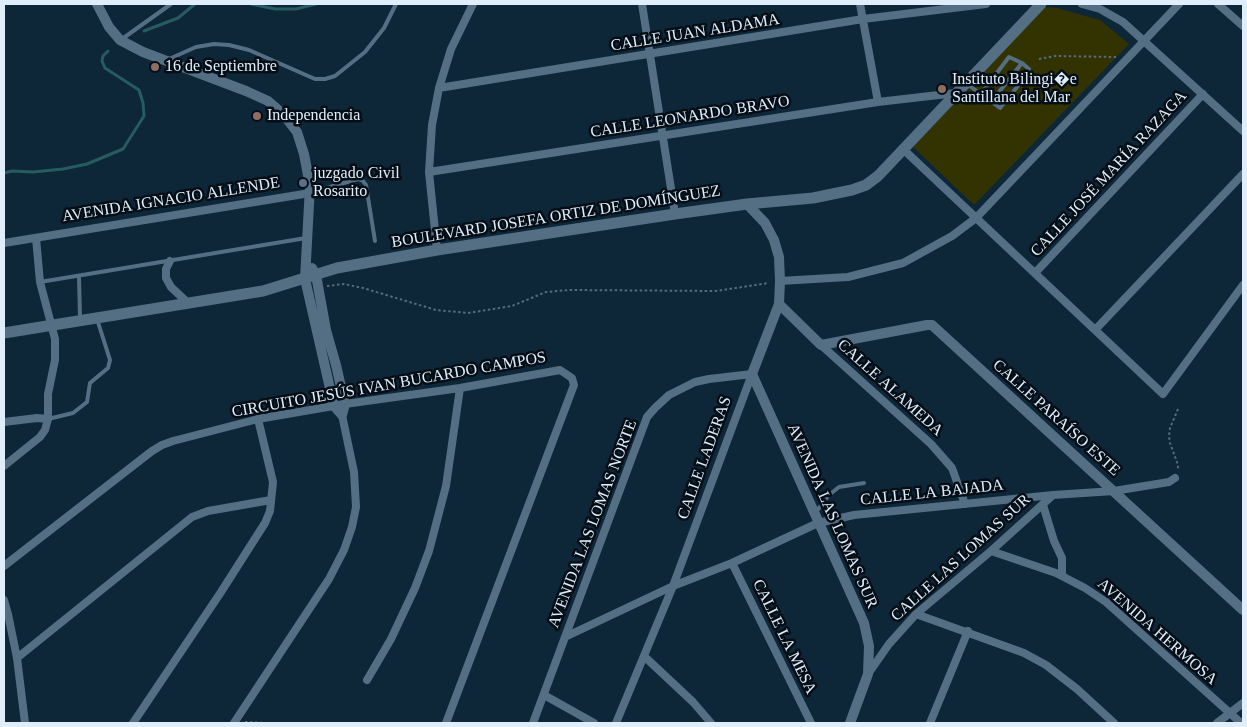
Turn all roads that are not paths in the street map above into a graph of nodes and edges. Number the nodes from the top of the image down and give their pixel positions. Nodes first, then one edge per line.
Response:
1 (97, 4) edge
2 (171, 4) edge
3 (396, 4) edge
4 (473, 4) edge
5 (642, 4) edge
6 (860, 4) edge
7 (986, 4) edge
8 (1041, 4) edge
9 (1082, 4) edge
10 (1179, 4) edge
11 (1218, 4) edge
12 (863, 19) junction
13 (1243, 26) edge
14 (120, 40) junction
15 (1144, 41) junction
16 (651, 54) junction
17 (166, 60) junction
18 (1022, 63) junction
19 (965, 83) junction
20 (439, 88) junction
21 (956, 93) junction
22 (981, 94) junction
23 (1203, 94) junction
24 (878, 102) junction
25 (991, 102) junction
26 (1243, 131) edge
27 (664, 136) junction
28 (904, 150) junction
29 (429, 172) junction
30 (1243, 174) edge
31 (310, 192) junction
32 (747, 204) junction
33 (675, 214) junction
34 (976, 218) junction
35 (36, 238) junction
36 (306, 238) junction
37 (375, 242) dead end
38 (4, 243) edge
39 (437, 250) junction
40 (170, 261) junction
41 (1035, 273) junction
42 (79, 276) junction
43 (310, 277) junction
44 (40, 282) junction
45 (780, 282) junction
46 (1243, 285) edge
47 (189, 304) junction
48 (779, 304) junction
49 (97, 319) junction
50 (80, 321) junction
51 (52, 325) junction
52 (1095, 330) junction
53 (4, 333) edge
54 (821, 345) junction
55 (331, 366) junction
56 (752, 374) junction
57 (460, 388) junction
58 (340, 405) junction
59 (342, 415) joint
60 (48, 419) junction
61 (258, 419) junction
62 (4, 422) edge
63 (4, 466) edge
64 (1175, 478) road end
65 (864, 483) dead end
66 (1114, 490) junction
67 (1053, 495) junction
68 (271, 500) junction
69 (966, 504) junction
70 (1043, 505) junction
71 (816, 518) junction
72 (991, 551) junction
73 (732, 563) junction
74 (4, 566) edge
75 (1062, 576) junction
76 (673, 586) junction
77 (4, 600) edge
78 (1243, 610) edge
79 (916, 614) junction
80 (968, 631) junction
81 (565, 637) junction
82 (645, 657) junction
83 (17, 658) junction
84 (868, 674) junction
85 (367, 680) dead end
86 (544, 695) junction
87 (1243, 703) edge
88 (1230, 713) junction
89 (234, 722) edge
90 (25, 723) edge
91 (133, 723) edge
92 (446, 723) edge
93 (534, 723) edge
94 (594, 723) edge
95 (616, 723) edge
96 (711, 723) edge
97 (811, 723) edge
98 (850, 723) edge
99 (930, 723) edge
100 (1114, 723) edge
101 (1217, 723) edge
102 (1241, 723) edge

1 - 14 street
2 - 14 lane
3 - 17 lane
4 - 20 street
5 - 16 street
6 - 12 street
7 - 12 street, CALLE JUAN ALDAMA
8 - 19 main road, BOULEVARD JOSEFA ORTIZ DE DOMÍNGUEZ
9 - 15 street
10 - 15 street
11 - 13 street
12 - 16 street, CALLE JUAN ALDAMA
12 - 24 street
14 - 17 street
15 - 23 street
15 - 34 street
16 - 20 street, CALLE JUAN ALDAMA
16 - 27 street
17 - 31 street
18 - 22 lane
18 - 25 lane
18 - 25 lane
19 - 21 main road, BOULEVARD JOSEFA ORTIZ DE DOMÍNGUEZ
19 - 22 lane
20 - 29 street
21 - 24 street, CALLE LEONARDO BRAVO
21 - 28 main road, BOULEVARD JOSEFA ORTIZ DE DOMÍNGUEZ
22 - 25 lane
23 - 26 street
23 - 41 street, CALLE JOSÉ MARÍA RAZAGA
24 - 27 street, CALLE LEONARDO BRAVO
27 - 29 street, CALLE LEONARDO BRAVO
27 - 33 street
28 - 32 main road, BOULEVARD JOSEFA ORTIZ DE DOMÍNGUEZ
28 - 34 street
29 - 39 street
30 - 52 street
31 - 35 street, AVENIDA IGNACIO ALLENDE
31 - 36 street
31 - 37 lane
32 - 33 main road, BOULEVARD JOSEFA ORTIZ DE DOMÍNGUEZ
32 - 45 street, CALLE LADERAS
33 - 39 main road, BOULEVARD JOSEFA ORTIZ DE DOMÍNGUEZ
34 - 41 street
34 - 45 street
35 - 38 street, AVENIDA IGNACIO ALLENDE
35 - 44 street
36 - 40 lane
36 - 43 street
39 - 43 main road, BOULEVARD JOSEFA ORTIZ DE DOMÍNGUEZ
40 - 42 lane
40 - 47 street
41 - 52 street
42 - 44 lane
42 - 50 lane
43 - 47 main road, BOULEVARD JOSEFA ORTIZ DE DOMÍNGUEZ
43 - 55 street
43 - 55 street
44 - 51 street
45 - 48 street, CALLE LADERAS
46 - 52 street
47 - 49 main road, BOULEVARD JOSEFA ORTIZ DE DOMÍNGUEZ
48 - 54 street, CALLE ALAMEDA
48 - 56 street, CALLE LADERAS
49 - 50 main road, BOULEVARD JOSEFA ORTIZ DE DOMÍNGUEZ
49 - 60 lane
50 - 51 main road, BOULEVARD JOSEFA ORTIZ DE DOMÍNGUEZ
51 - 53 main road, BOULEVARD JOSEFA ORTIZ DE DOMÍNGUEZ
51 - 60 street
54 - 66 street, CALLE PARAÍSO ESTE
54 - 69 street, CALLE ALAMEDA
55 - 58 street
56 - 71 street, AVENIDA LAS LOMAS SUR
56 - 76 street, CALLE LADERAS
56 - 81 street, AVENIDA LAS LOMAS NORTE
57 - 58 street, CIRCUITO JESÚS IVAN BUCARDO CAMPOS
57 - 85 street
57 - 92 street, CIRCUITO JESÚS IVAN BUCARDO CAMPOS
58 - 59 street
58 - 61 street, CIRCUITO JESÚS IVAN BUCARDO CAMPOS
59 - 89 street
60 - 62 street
60 - 63 street
61 - 68 street
61 - 74 street, CIRCUITO JESÚS IVAN BUCARDO CAMPOS
64 - 66 street, CALLE LA BAJADA
65 - 71 lane
66 - 67 street, CALLE LA BAJADA
66 - 78 street, CALLE PARAÍSO ESTE
67 - 69 street, CALLE LA BAJADA
67 - 70 street, CALLE LAS LOMAS SUR
68 - 83 street
68 - 91 street
69 - 71 street, CALLE LA BAJADA
70 - 72 street, CALLE LAS LOMAS SUR
70 - 75 street
71 - 73 street, CALLE LA BAJADA
71 - 84 street, AVENIDA LAS LOMAS SUR
72 - 75 street, AVENIDA HERMOSA
72 - 79 street, CALLE LAS LOMAS SUR
73 - 76 street, CALLE LA BAJADA
73 - 97 street, CALLE LA MESA
75 - 88 street, AVENIDA HERMOSA
76 - 81 street, CALLE LA BAJADA
76 - 82 street, CALLE LADERAS
77 - 83 street
79 - 80 street
79 - 84 street, CALLE LAS LOMAS SUR
80 - 99 street
80 - 100 street
81 - 86 street, AVENIDA LAS LOMAS NORTE
82 - 95 street, CALLE LADERAS
82 - 96 street
83 - 90 street
84 - 98 street, CALLE LAS LOMAS SUR
86 - 93 street, AVENIDA LAS LOMAS NORTE
86 - 94 street
87 - 88 street
88 - 101 street
88 - 102 street, AVENIDA HERMOSA

